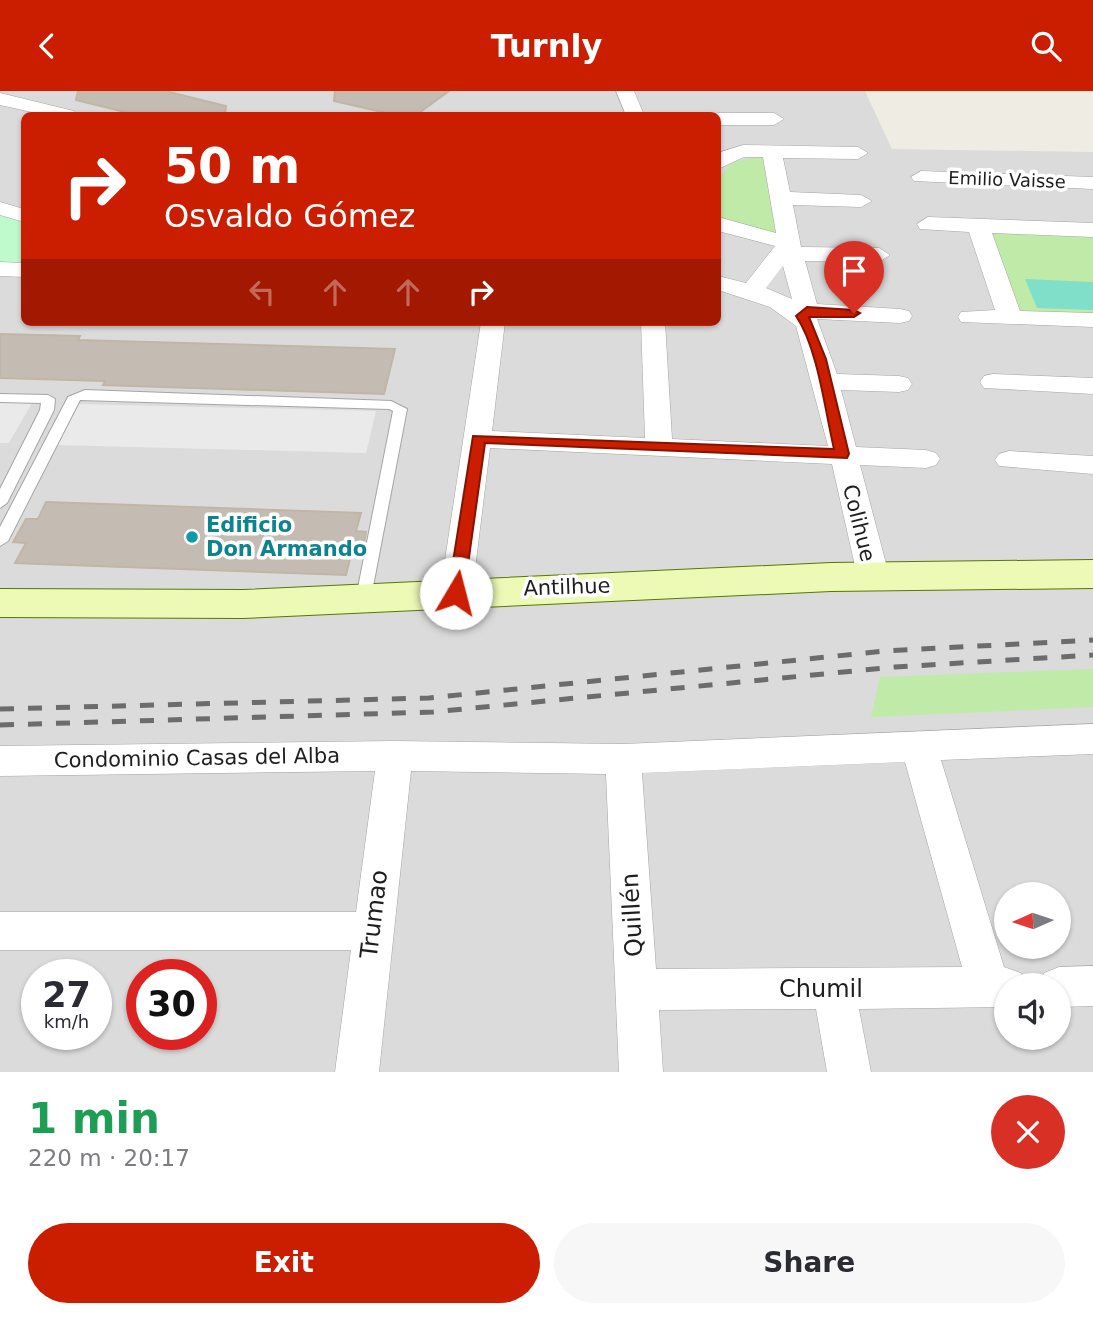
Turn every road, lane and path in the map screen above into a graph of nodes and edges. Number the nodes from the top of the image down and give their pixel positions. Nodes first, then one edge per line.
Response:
1 (625, 91) edge
2 (0, 99) edge
3 (54, 112) edge
4 (634, 112) edge
5 (721, 119) edge
6 (774, 119) dead end
7 (772, 151) junction
8 (858, 153) dead end
9 (721, 161) edge
10 (921, 177) dead end
11 (1093, 183) edge
12 (780, 198) junction
13 (861, 201) dead end
14 (0, 208) edge
15 (21, 215) edge
16 (928, 224) dead end
17 (721, 225) edge
18 (978, 226) junction
19 (1093, 230) edge
20 (790, 249) junction
21 (879, 255) dead end
22 (0, 269) edge
23 (21, 270) edge
24 (721, 284) edge
25 (752, 291) junction
26 (805, 313) junction
27 (900, 316) dead end
28 (971, 317) dead end
29 (1010, 318) junction
30 (1093, 320) edge
31 (493, 326) edge
32 (653, 326) edge
33 (826, 382) junction
34 (993, 382) dead end
35 (899, 384) dead end
36 (1093, 386) edge
37 (0, 398) edge
38 (478, 439) junction
39 (659, 447) junction
40 (842, 454) junction
41 (926, 459) dead end
42 (1009, 460) dead end
43 (1093, 465) edge
44 (0, 503) edge
45 (0, 541) edge
46 (1093, 574) edge
47 (873, 575) junction
48 (456, 593) junction
49 (364, 598) junction
50 (0, 603) edge
51 (1093, 739) edge
52 (918, 745) junction
53 (395, 756) junction
54 (623, 759) junction
55 (0, 761) edge
56 (371, 930) junction
57 (0, 931) edge
58 (994, 975) edge
59 (1071, 986) edge
60 (1093, 986) edge
61 (994, 987) edge
62 (834, 989) junction
63 (636, 990) junction
64 (357, 1072) edge
65 (641, 1072) edge
66 (849, 1072) edge

1 - 4 street
2 - 3 street
5 - 6 street
7 - 8 street
7 - 9 street
7 - 12 street, Colihue
10 - 11 street, Emilio Vaisse
12 - 13 street
12 - 20 street, Colihue
14 - 15 street
16 - 18 street
17 - 20 street
18 - 19 street
18 - 29 street
20 - 21 street
20 - 25 street
20 - 26 street, Colihue
22 - 23 street
24 - 25 street
25 - 26 street
26 - 27 street
26 - 33 street, Colihue
28 - 29 street
29 - 30 street
31 - 38 street
32 - 39 street
33 - 35 street
33 - 40 street, Colihue
34 - 36 street
37 - 44 lane
38 - 39 street
38 - 48 street
39 - 40 street
40 - 41 street
40 - 47 street, Colihue
42 - 43 street
45 - 49 lane
46 - 47 main road, Antilhue
47 - 48 main road, Antilhue
48 - 49 main road, Antilhue
49 - 50 main road, Antilhue
51 - 52 street
52 - 54 street
52 - 58 street
53 - 54 street
53 - 55 street, Condominio Casas del Alba
53 - 56 street, Trumao
54 - 63 street, Quillén
56 - 57 street
56 - 64 street, Trumao
59 - 60 street
61 - 62 street, Chumil
62 - 63 street, Chumil
62 - 66 street
63 - 65 street, Quillén

